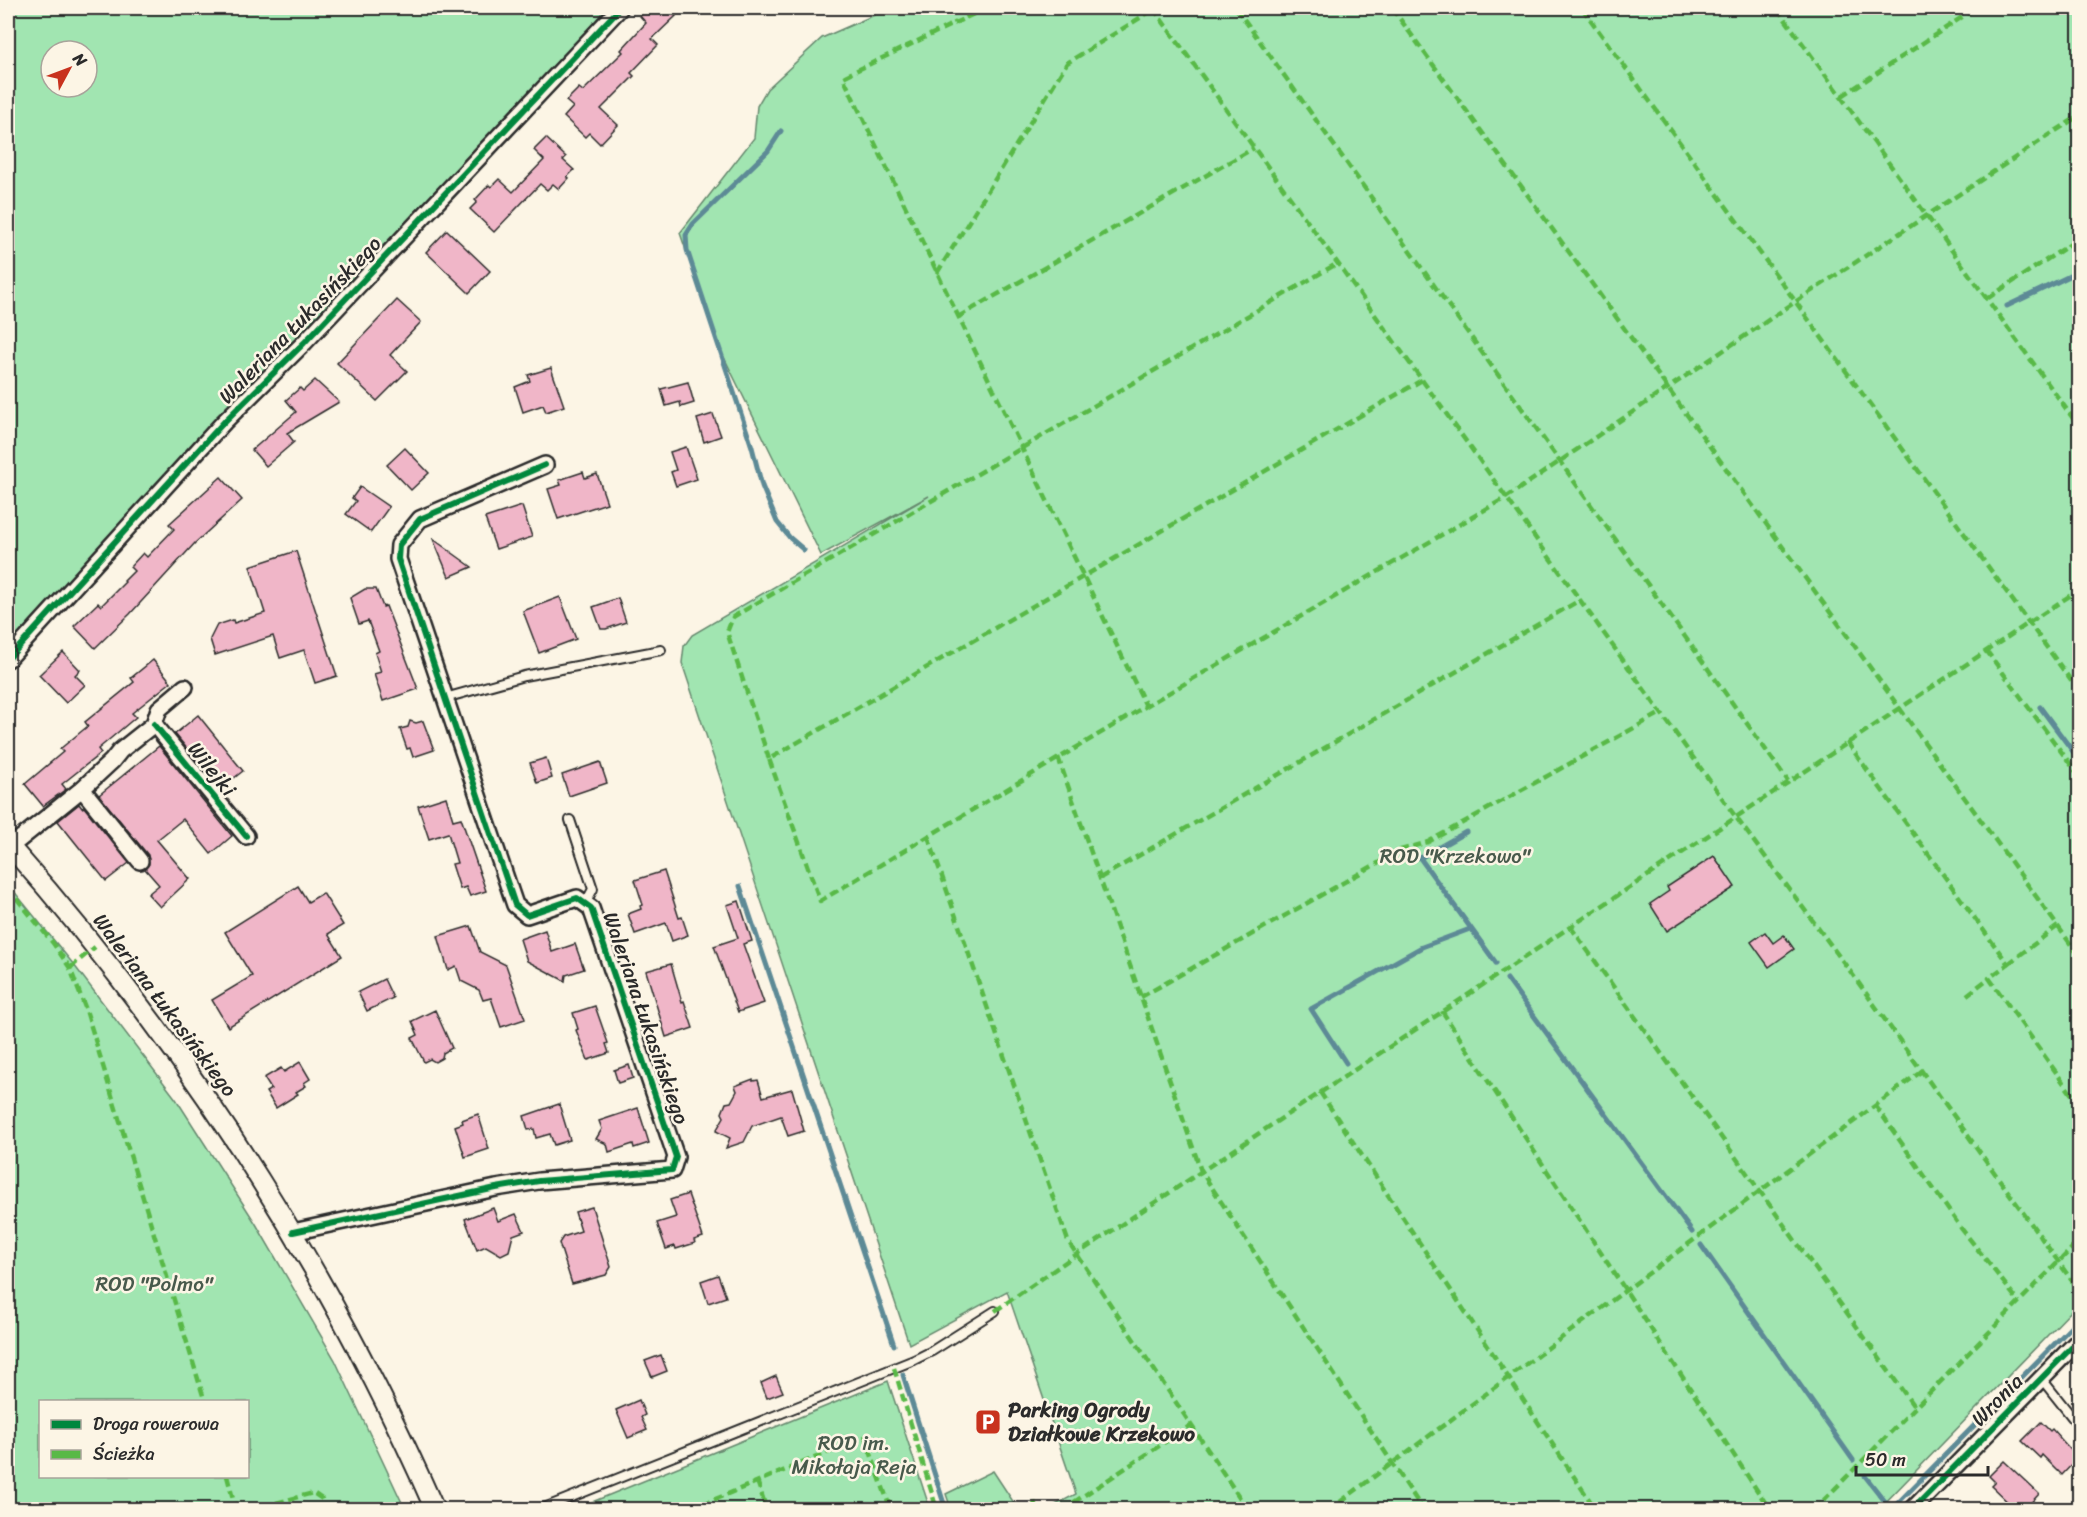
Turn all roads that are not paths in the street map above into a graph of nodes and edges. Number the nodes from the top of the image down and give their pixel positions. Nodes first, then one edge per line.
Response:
1 (620, 8) edge
2 (545, 465) dead end
3 (661, 650) dead end
4 (8, 658) edge
5 (185, 687) dead end
6 (445, 698) junction
7 (154, 724) junction
8 (82, 789) junction
9 (570, 820) dead end
10 (246, 836) dead end
11 (9, 846) edge
12 (140, 861) dead end
13 (585, 903) junction
14 (292, 1232) junction
15 (995, 1311) dead end
16 (2079, 1339) edge
17 (2041, 1378) junction
18 (2079, 1427) edge
19 (435, 1509) edge
20 (538, 1509) edge
21 (1912, 1509) edge

1 - 4 street, Waleriana Łukasińskiego
2 - 6 street, Waleriana Łukasińskiego
3 - 6 lane
5 - 7 street
6 - 13 street, Waleriana Łukasińskiego
7 - 8 street
7 - 10 street, Wilejki
8 - 11 street
8 - 12 street
9 - 13 lane
11 - 14 street, Waleriana Łukasińskiego
13 - 14 street, Waleriana Łukasińskiego
14 - 19 street, Waleriana Łukasińskiego
15 - 20 lane
16 - 17 street, Wronia
17 - 18 lane
17 - 21 street, Wronia

